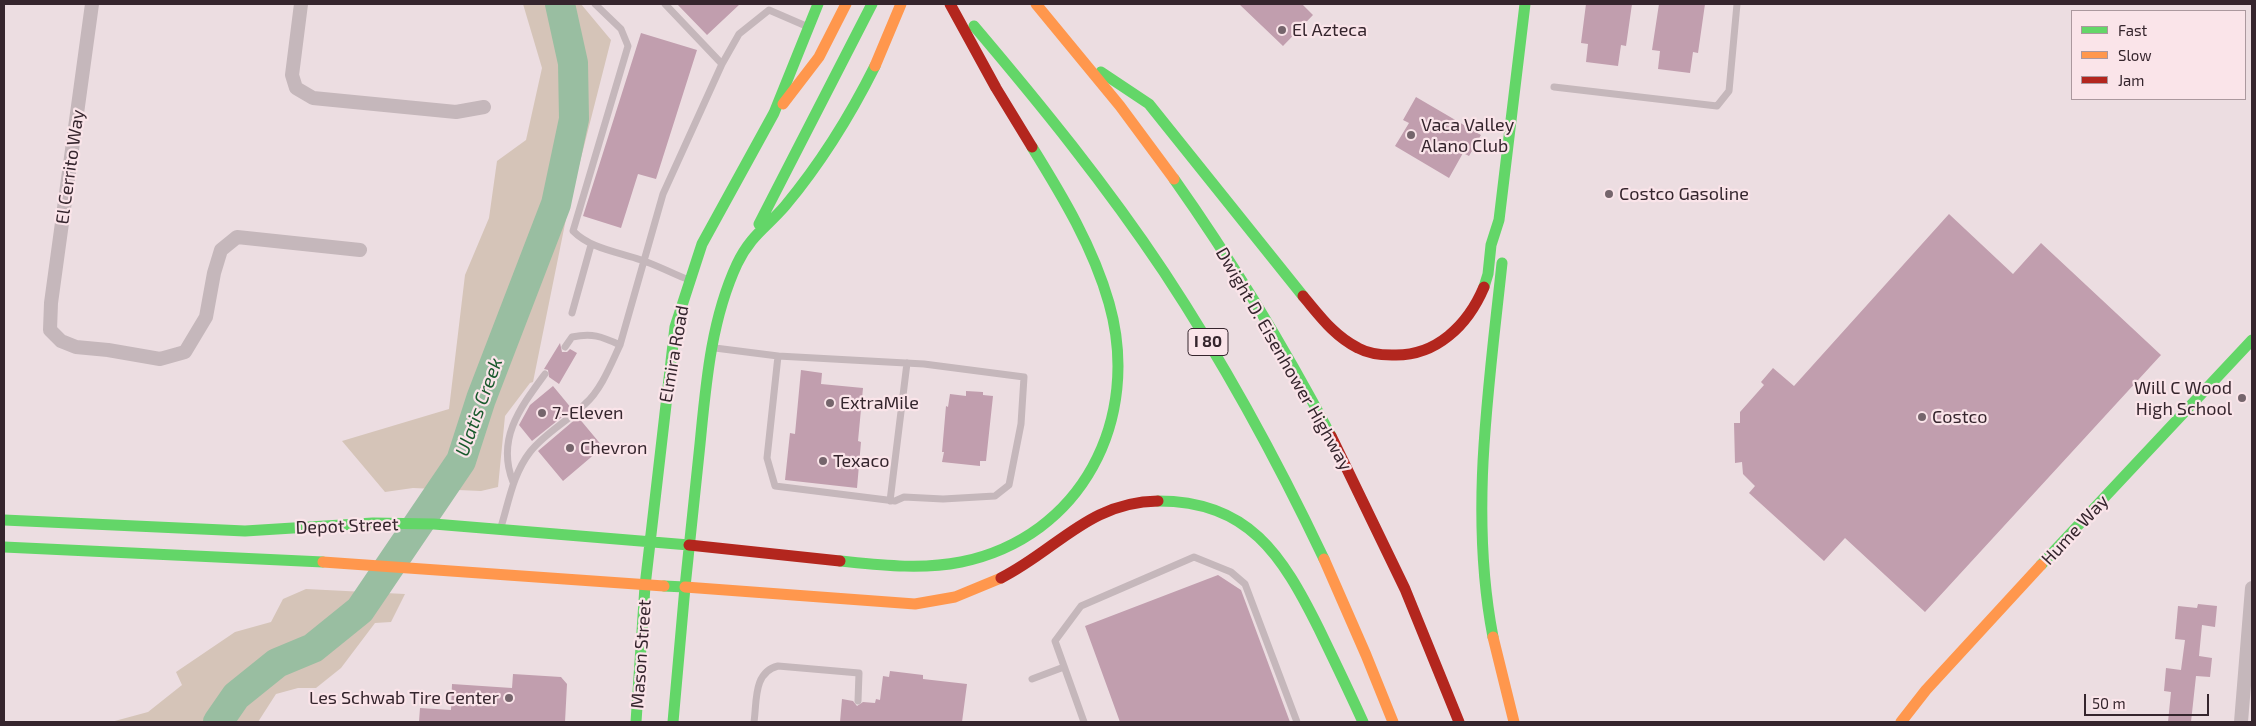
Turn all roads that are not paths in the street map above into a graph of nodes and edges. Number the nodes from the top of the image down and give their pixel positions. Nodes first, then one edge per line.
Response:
1 (92, 4) edge
2 (301, 4) edge
3 (595, 4) edge
4 (665, 4) edge
5 (818, 4) edge
6 (846, 4) edge
7 (872, 4) edge
8 (901, 4) edge
9 (950, 4) edge
10 (954, 4) edge
11 (1036, 4) edge
12 (1525, 4) edge
13 (1737, 4) edge
14 (770, 7) edge
15 (808, 26) junction
16 (1082, 59) junction
17 (722, 64) junction
18 (1554, 87) dead end
19 (484, 107) dead end
20 (774, 113) junction
21 (1499, 220) junction
22 (751, 240) junction
23 (591, 245) junction
24 (360, 250) dead end
25 (643, 261) junction
26 (689, 281) junction
27 (572, 313) dead end
28 (2252, 340) edge
29 (620, 345) junction
30 (565, 347) dead end
31 (712, 347) junction
32 (778, 356) junction
33 (907, 363) junction
34 (544, 374) dead end
35 (513, 482) junction
36 (890, 501) junction
37 (4, 520) edge
38 (501, 530) junction
39 (650, 542) junction
40 (689, 545) junction
41 (4, 546) edge
42 (645, 586) junction
43 (685, 587) junction
44 (2252, 588) edge
45 (1064, 667) junction
46 (1032, 679) dead end
47 (858, 701) dead end
48 (636, 722) edge
49 (673, 722) edge
50 (754, 722) edge
51 (1084, 722) edge
52 (1297, 722) edge
53 (1363, 722) edge
54 (1393, 722) edge
55 (1459, 722) edge
56 (1514, 722) edge
57 (1901, 722) edge
58 (2241, 722) edge

1 - 24 street, El Cerrito Way
2 - 19 street
3 - 23 lane
4 - 17 lane
5 - 15 main road, Elmira Road
6 - 20 main road, Elmira Road
7 - 22 main road, Elmira Road
8 - 22 main road, Elmira Road
9 - 40 main road, Depot Street
10 - 54 main road, I 80
11 - 16 main road, Dwight D. Eisenhower Highway
12 - 21 main road
13 - 18 lane
14 - 15 lane
14 - 17 lane
15 - 20 main road, Elmira Road
16 - 21 main road
16 - 55 main road, Dwight D. Eisenhower Highway
17 - 25 lane
20 - 26 main road, Elmira Road
21 - 56 main road
22 - 31 main road, Elmira Road
23 - 25 lane
23 - 27 lane
25 - 26 lane
25 - 29 lane
26 - 39 main road, Elmira Road
28 - 57 main road, Hume Way
29 - 30 lane
29 - 35 lane
31 - 32 lane
31 - 40 main road, Elmira Road
32 - 33 lane
32 - 36 lane
33 - 36 lane
33 - 36 lane
34 - 35 lane
35 - 38 lane
37 - 38 main road, Depot Street
38 - 39 main road, Depot Street
39 - 40 main road, Depot Street
39 - 42 main road, Elmira Road
40 - 43 main road, Elmira Road
41 - 42 main road, Depot Street
42 - 43 main road, Depot Street
42 - 48 main road, Mason Street
43 - 49 main road, Mason Street
43 - 53 main road, Depot Street
44 - 58 street
45 - 46 lane
45 - 51 lane
45 - 52 lane
47 - 50 lane

